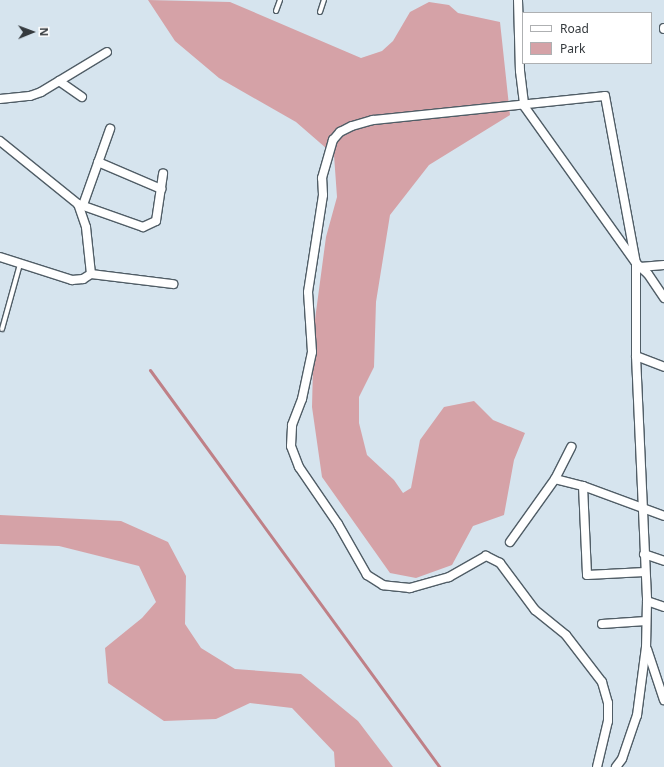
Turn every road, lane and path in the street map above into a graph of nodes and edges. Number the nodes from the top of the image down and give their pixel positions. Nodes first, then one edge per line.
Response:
1 (280, 0) edge
2 (324, 0) edge
3 (518, 0) edge
4 (276, 11) dead end
5 (320, 12) dead end
6 (106, 52) dead end
7 (59, 81) junction
8 (82, 97) dead end
9 (0, 99) edge
10 (524, 106) junction
11 (110, 129) dead end
12 (0, 141) edge
13 (98, 162) junction
14 (163, 174) dead end
15 (161, 189) junction
16 (81, 204) junction
17 (0, 257) edge
18 (20, 263) junction
19 (638, 265) junction
20 (664, 265) edge
21 (91, 274) junction
22 (173, 284) dead end
23 (664, 298) edge
24 (2, 329) dead end
25 (636, 356) junction
26 (664, 367) edge
27 (571, 447) dead end
28 (555, 479) junction
29 (583, 486) junction
30 (642, 508) junction
31 (664, 516) edge
32 (510, 542) dead end
33 (644, 554) junction
34 (664, 561) edge
35 (645, 572) junction
36 (647, 601) junction
37 (664, 607) edge
38 (646, 621) junction
39 (602, 624) dead end
40 (646, 647) junction
41 (664, 700) edge
42 (597, 767) edge
43 (616, 767) edge

1 - 4 lane
2 - 5 lane
3 - 10 street
6 - 7 street
7 - 8 street
7 - 9 street
10 - 19 street
10 - 19 street
10 - 42 street
11 - 13 street
12 - 16 street
13 - 15 street
13 - 16 street
14 - 15 street
15 - 16 street
16 - 21 street
17 - 18 street
18 - 21 street
18 - 24 lane
19 - 20 street
19 - 23 street
19 - 25 street
21 - 22 street
25 - 26 street
25 - 30 street
27 - 28 street
28 - 29 street
28 - 32 street
29 - 30 street
29 - 35 street
30 - 31 street
30 - 33 street
33 - 34 street
33 - 35 street
35 - 36 street
36 - 37 street
36 - 38 street
38 - 39 street
38 - 40 street
40 - 41 street
40 - 43 street

